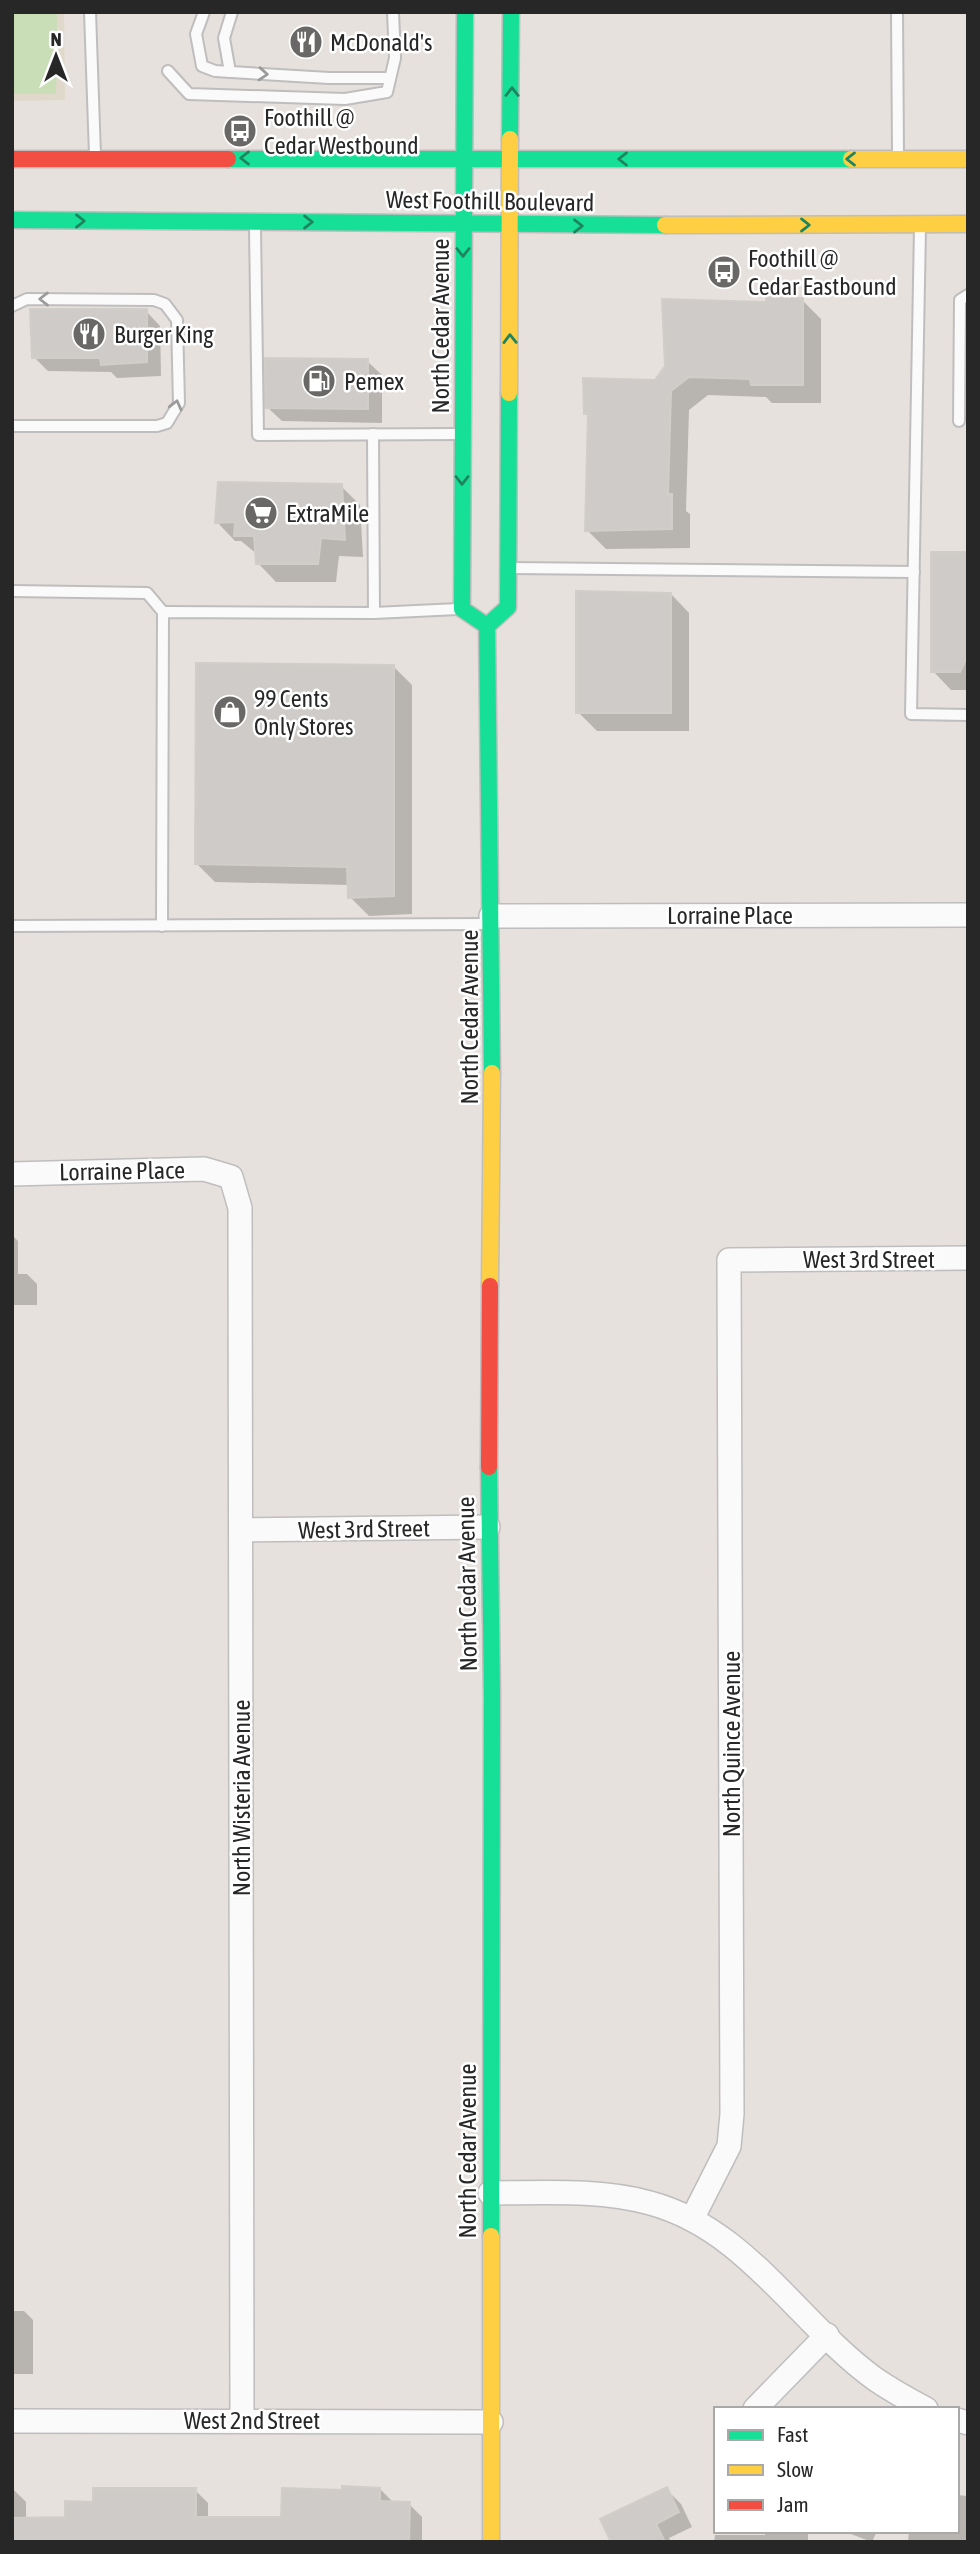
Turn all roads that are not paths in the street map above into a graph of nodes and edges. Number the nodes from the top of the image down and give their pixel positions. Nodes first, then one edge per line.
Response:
1 (90, 12) edge
2 (204, 12) edge
3 (232, 12) edge
4 (393, 12) edge
5 (465, 12) edge
6 (511, 12) edge
7 (897, 12) edge
8 (168, 71) dead end
9 (230, 72) junction
10 (390, 78) junction
11 (95, 158) junction
12 (12, 159) edge
13 (463, 159) junction
14 (898, 159) junction
15 (968, 159) edge
16 (509, 160) junction
17 (12, 220) edge
18 (255, 222) junction
19 (463, 223) junction
20 (509, 224) junction
21 (968, 224) edge
22 (920, 225) junction
23 (968, 295) edge
24 (12, 306) edge
25 (959, 421) dead end
26 (12, 426) edge
27 (373, 434) junction
28 (463, 434) junction
29 (509, 568) junction
30 (914, 572) junction
31 (12, 591) edge
32 (462, 609) junction
33 (163, 612) junction
34 (374, 612) junction
35 (487, 626) junction
36 (968, 715) edge
37 (968, 915) edge
38 (491, 920) junction
39 (12, 926) edge
40 (162, 926) junction
41 (12, 1174) edge
42 (231, 1177) joint
43 (968, 1258) edge
44 (729, 1260) joint
45 (488, 1527) junction
46 (241, 1530) junction
47 (490, 2193) junction
48 (692, 2219) junction
49 (827, 2335) junction
50 (757, 2407) edge
51 (923, 2407) edge
52 (242, 2420) junction
53 (12, 2421) edge
54 (491, 2422) junction
55 (491, 2542) edge

1 - 11 lane
2 - 9 lane
3 - 9 lane
4 - 10 lane
5 - 13 main road, North Cedar Avenue
16 -> 6 main road
7 - 14 lane
8 - 10 lane
9 -> 10 lane
11 - 12 main road, West Foothill Boulevard
13 -> 11 main road, West Foothill Boulevard
13 - 16 main road, West Foothill Boulevard
13 - 19 main road, North Cedar Avenue
14 - 15 main road, West Foothill Boulevard
14 -> 16 main road, West Foothill Boulevard
16 - 20 main road
17 -> 18 main road, West Foothill Boulevard
18 -> 19 main road, West Foothill Boulevard
18 - 27 lane
19 - 20 main road, West Foothill Boulevard
19 -> 28 main road, North Cedar Avenue
20 -> 22 main road, West Foothill Boulevard
29 -> 20 main road
21 - 22 main road, West Foothill Boulevard
22 - 30 lane
23 - 25 lane
26 -> 24 lane
27 - 28 lane
27 - 34 lane
28 -> 32 main road, North Cedar Avenue
29 - 30 lane
29 - 35 main road
30 - 36 lane
31 - 33 lane
32 - 34 lane
32 - 35 main road
33 - 34 lane
33 - 40 lane
35 - 38 main road, North Cedar Avenue
37 - 38 street, Lorraine Place
38 - 40 lane
38 - 45 main road, North Cedar Avenue
39 - 40 lane
41 - 42 street, Lorraine Place
42 - 46 street, North Wisteria Avenue
43 - 44 street, West 3rd Street
44 - 48 street, North Quince Avenue
45 - 46 street, West 3rd Street
45 - 47 main road, North Cedar Avenue
46 - 52 street, North Wisteria Avenue
47 - 48 street
47 - 54 main road, North Cedar Avenue
48 - 49 street
49 - 50 street
49 - 51 street
52 - 53 street, West 2nd Street
52 - 54 street, West 2nd Street
54 - 55 main road, North Cedar Avenue

